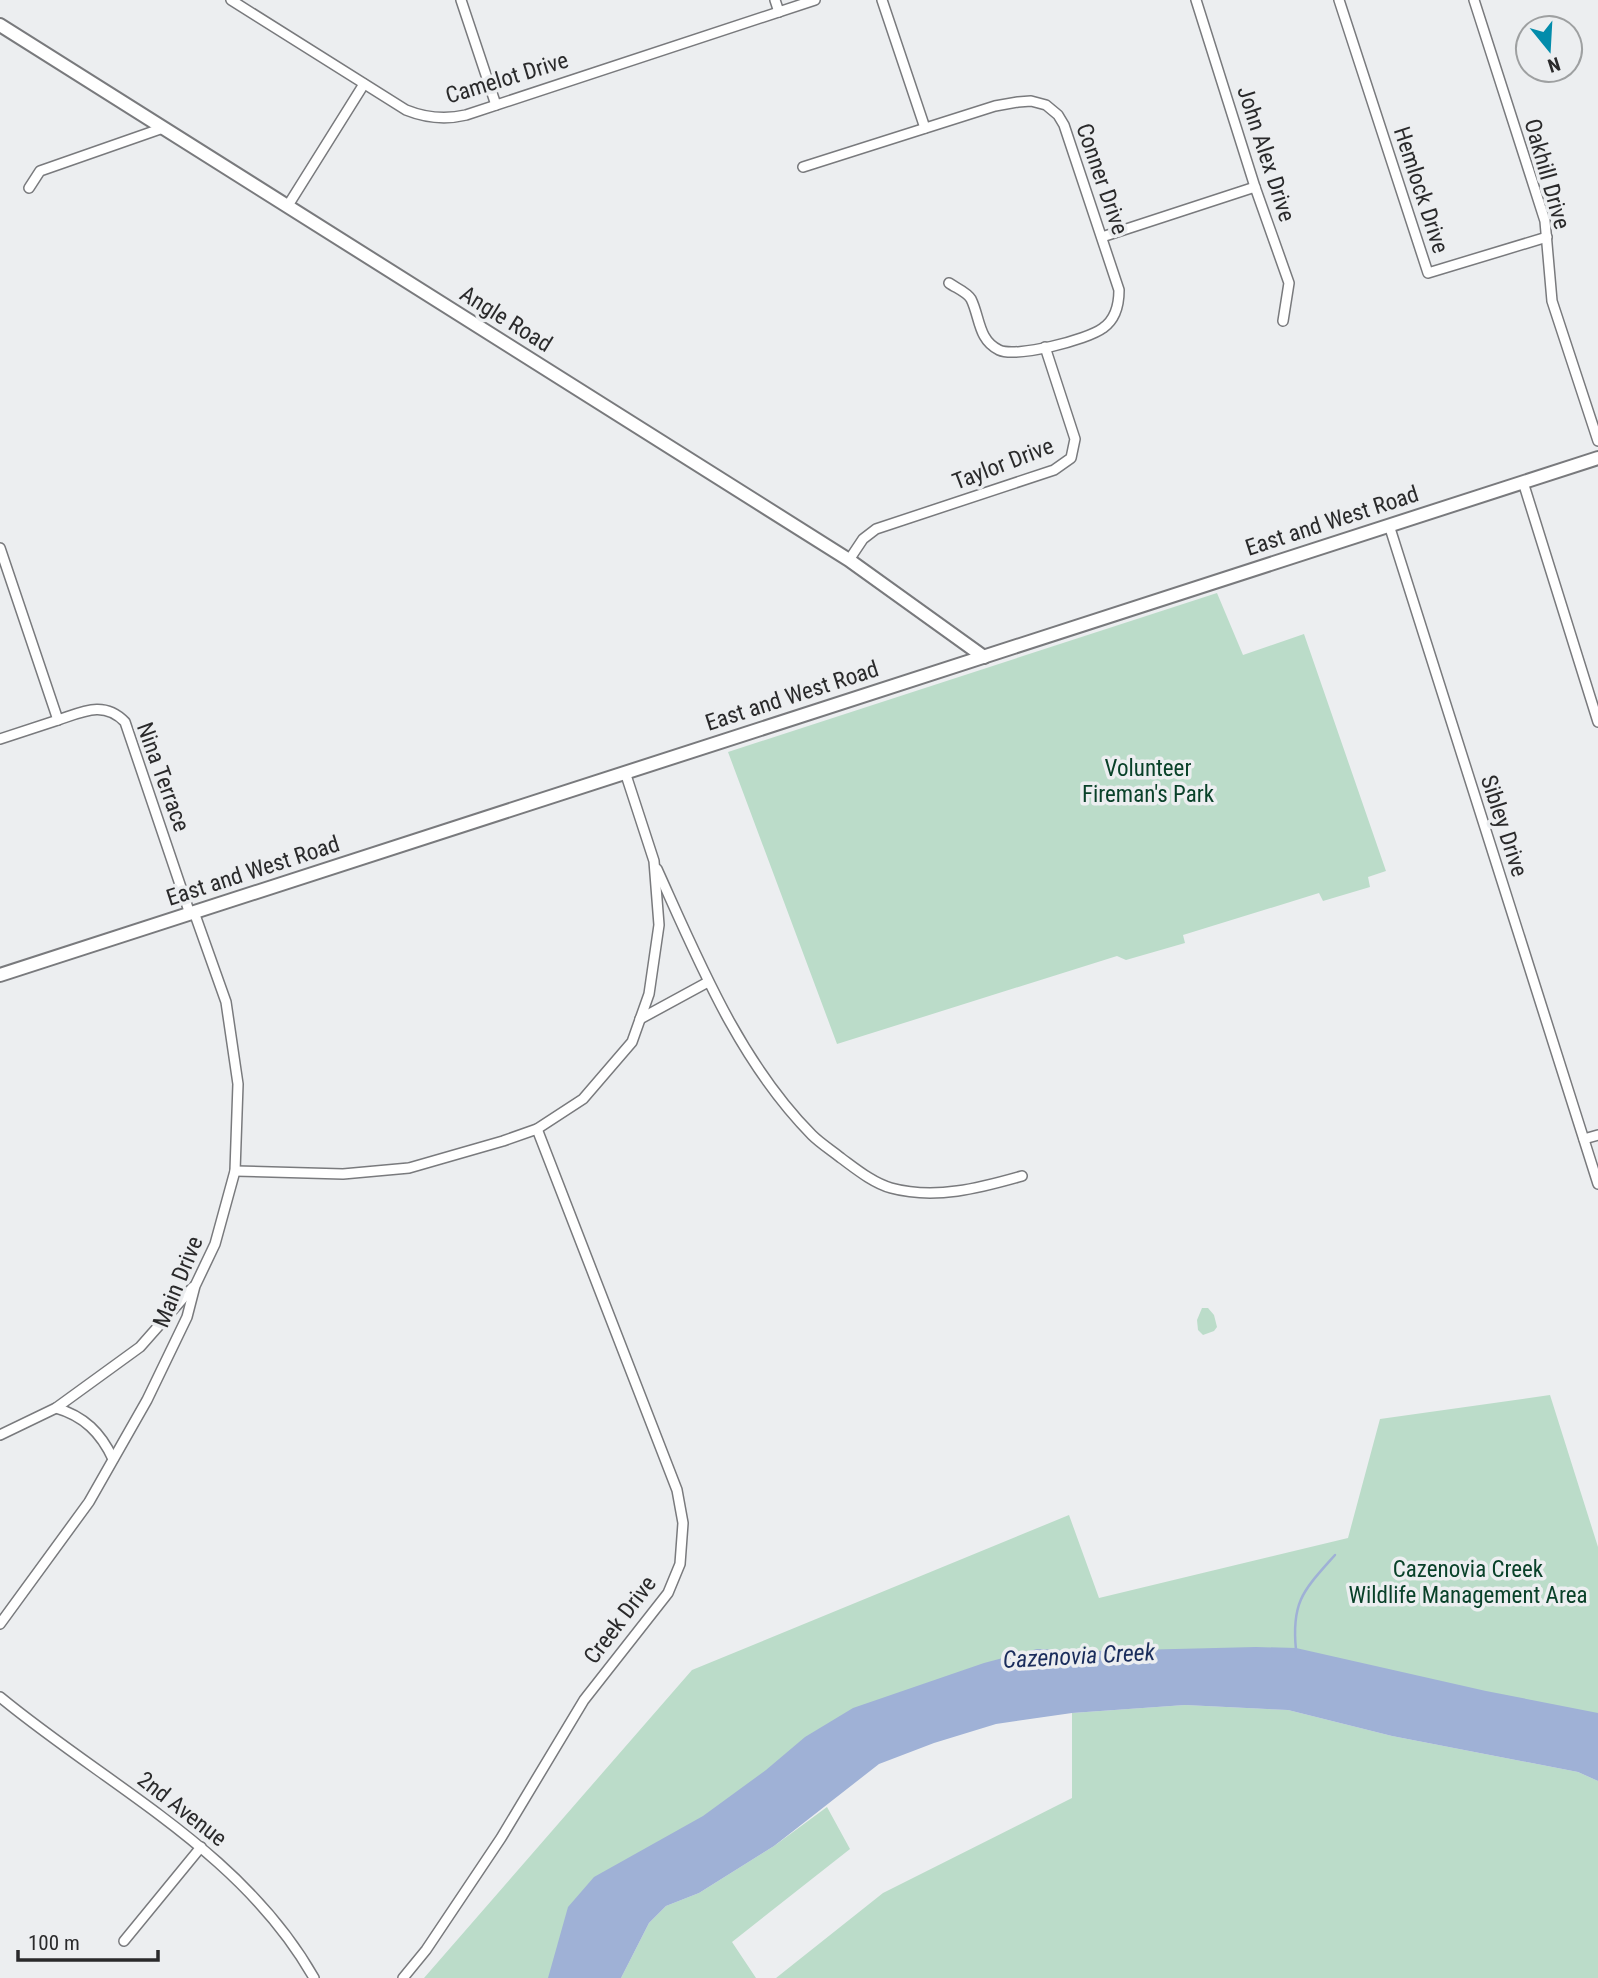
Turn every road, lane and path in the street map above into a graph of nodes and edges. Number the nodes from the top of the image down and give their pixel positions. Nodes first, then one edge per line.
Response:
1 (231, 0) edge
2 (461, 0) edge
3 (775, 0) edge
4 (816, 0) edge
5 (882, 0) edge
6 (1196, 0) edge
7 (1339, 0) edge
8 (1474, 0) edge
9 (779, 12) junction
10 (0, 25) edge
11 (364, 84) junction
12 (496, 105) junction
13 (163, 128) junction
14 (925, 128) junction
15 (803, 167) dead end
16 (1255, 187) junction
17 (29, 188) dead end
18 (287, 207) junction
19 (1102, 237) junction
20 (1546, 237) junction
21 (949, 283) dead end
22 (1283, 321) dead end
23 (1045, 347) junction
24 (1598, 441) edge
25 (1598, 458) edge
26 (1523, 482) junction
27 (1389, 525) junction
28 (0, 548) edge
29 (849, 560) junction
30 (984, 657) junction
31 (58, 720) junction
32 (1598, 722) edge
33 (0, 739) edge
34 (625, 772) junction
35 (653, 861) junction
36 (192, 913) junction
37 (0, 975) edge
38 (708, 982) junction
39 (640, 1019) junction
40 (537, 1129) junction
41 (1598, 1135) edge
42 (1584, 1139) junction
43 (235, 1171) junction
44 (1022, 1176) dead end
45 (1598, 1184) edge
46 (195, 1286) junction
47 (56, 1408) junction
48 (0, 1435) edge
49 (113, 1459) junction
50 (0, 1624) edge
51 (0, 1697) edge
52 (201, 1847) junction
53 (124, 1941) dead end
54 (314, 1978) edge
55 (403, 1978) edge

1 - 11 street, Camelot Drive
2 - 12 street
3 - 9 street
4 - 9 street, Camelot Drive
5 - 14 street
6 - 16 street, John Alex Drive
7 - 20 street, Hemlock Drive
8 - 20 street, Oakhill Drive
9 - 12 street, Camelot Drive
10 - 13 street, Angle Road
11 - 12 street, Camelot Drive
11 - 18 street
13 - 17 street
13 - 18 street, Angle Road
14 - 15 street, Conner Drive
14 - 19 street, Conner Drive
16 - 19 street
16 - 22 street, John Alex Drive
18 - 29 street, Angle Road
19 - 23 street, Conner Drive
20 - 24 street, Oakhill Drive
21 - 23 street, Conner Drive
23 - 29 street, Taylor Drive
25 - 26 street, East and West Road
26 - 27 street, East and West Road
26 - 32 street
27 - 30 street, East and West Road
27 - 42 street, Sibley Drive
28 - 31 street
29 - 30 street, Angle Road
30 - 34 street, East and West Road
31 - 33 street, Nina Terrace
31 - 36 street, Nina Terrace
34 - 35 street
34 - 36 street, East and West Road
35 - 38 street
35 - 39 street
36 - 37 street, East and West Road
36 - 43 street, Main Drive
38 - 39 street
38 - 44 street
39 - 40 street
40 - 43 street
40 - 55 street, Creek Drive
41 - 42 street
42 - 45 street, Sibley Drive
43 - 46 street, Main Drive
46 - 47 street
46 - 49 street, Main Drive
47 - 48 street
47 - 49 street
49 - 50 street, Main Drive
51 - 52 street, 2nd Avenue
52 - 53 street
52 - 54 street, 2nd Avenue

